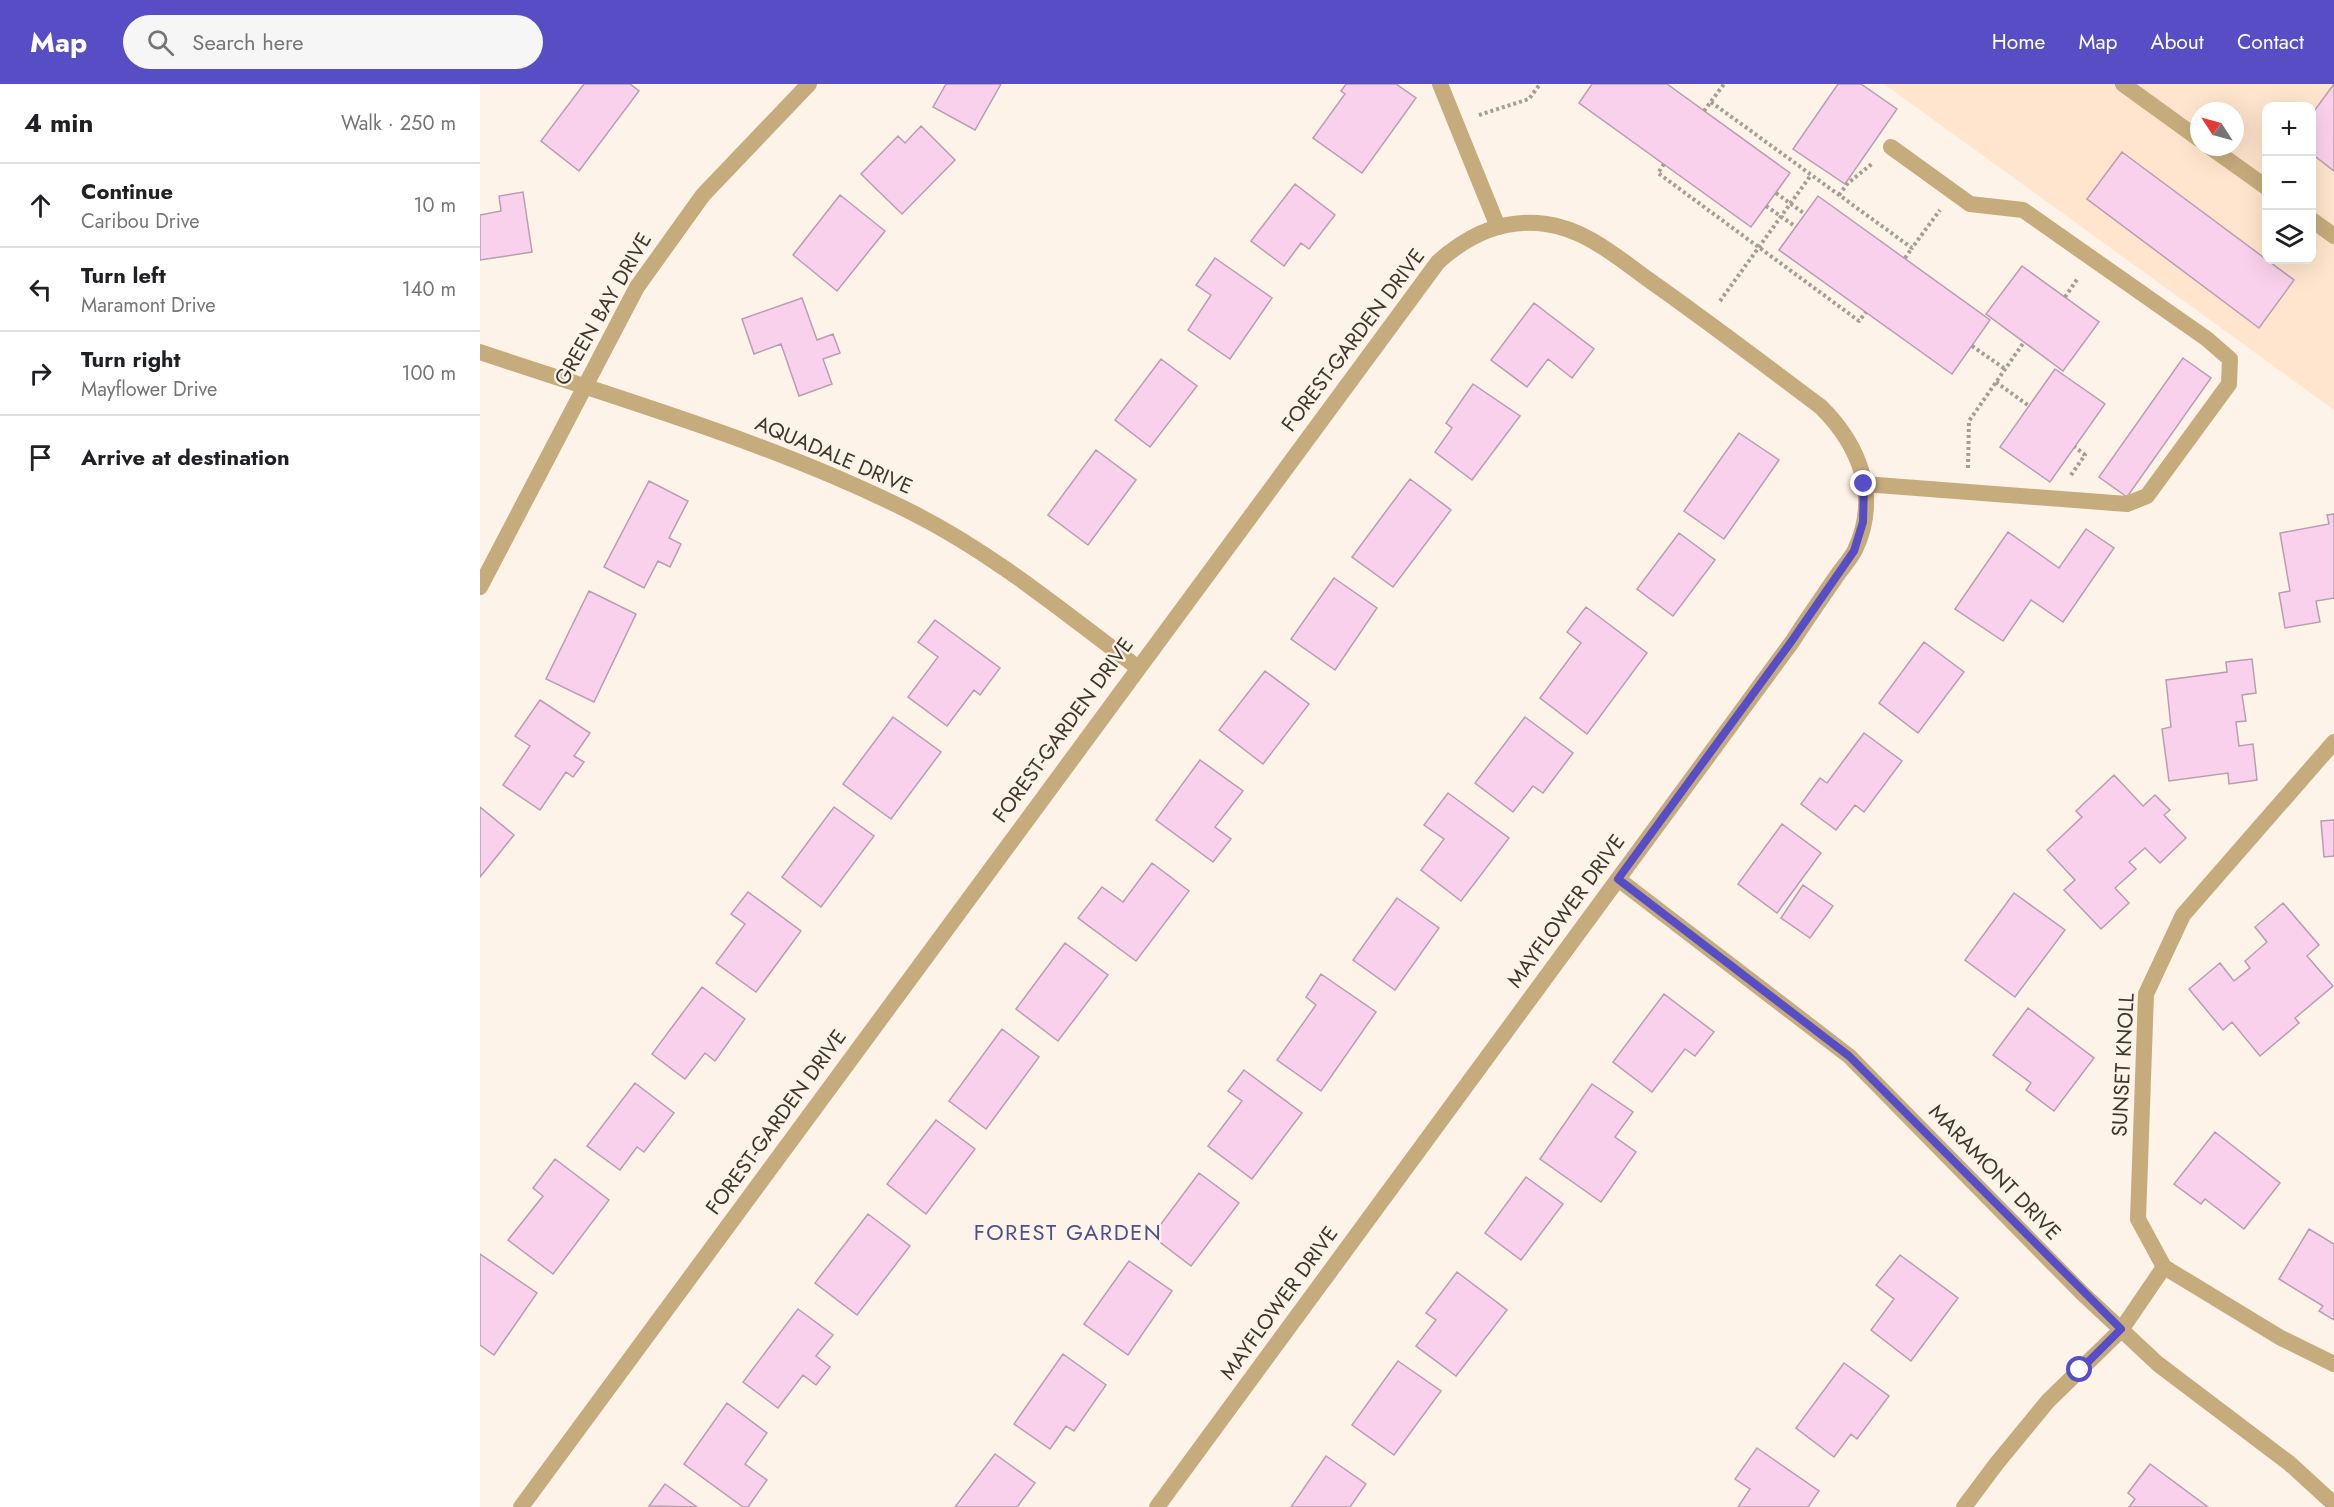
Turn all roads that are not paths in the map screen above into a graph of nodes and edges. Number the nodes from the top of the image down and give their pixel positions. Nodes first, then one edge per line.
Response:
1 (809, 84) edge
2 (1440, 84) edge
3 (2123, 84) edge
4 (2190, 132) edge
5 (1892, 147) road end
6 (2222, 156) edge
7 (2262, 185) edge
8 (2316, 223) edge
9 (1498, 227) junction
10 (2334, 236) edge
11 (1738, 345) joint
12 (480, 352) edge
13 (584, 387) junction
14 (1864, 484) junction
15 (480, 587) edge
16 (1137, 667) junction
17 (2334, 742) edge
18 (1618, 879) junction
19 (2164, 1267) junction
20 (2121, 1329) junction
21 (2334, 1364) edge
22 (2334, 1504) edge
23 (521, 1507) edge
24 (1157, 1507) edge
25 (1964, 1507) edge

1 - 13 street, GREEN BAY DRIVE
2 - 9 street
3 - 4 street
5 - 14 street
6 - 7 street
8 - 10 street
9 - 11 street, FOREST-GARDEN DRIVE
9 - 16 street, FOREST-GARDEN DRIVE
11 - 14 street, MAYFLOWER DRIVE
12 - 13 street, AQUADALE DRIVE
13 - 15 street, GREEN BAY DRIVE
13 - 16 street, AQUADALE DRIVE
14 - 18 street, MAYFLOWER DRIVE
16 - 23 street, FOREST-GARDEN DRIVE
17 - 19 street, SUNSET KNOLL
18 - 20 street, MARAMONT DRIVE
18 - 24 street, MAYFLOWER DRIVE
19 - 20 street
19 - 21 street
20 - 22 street, MARAMONT DRIVE
20 - 25 street

